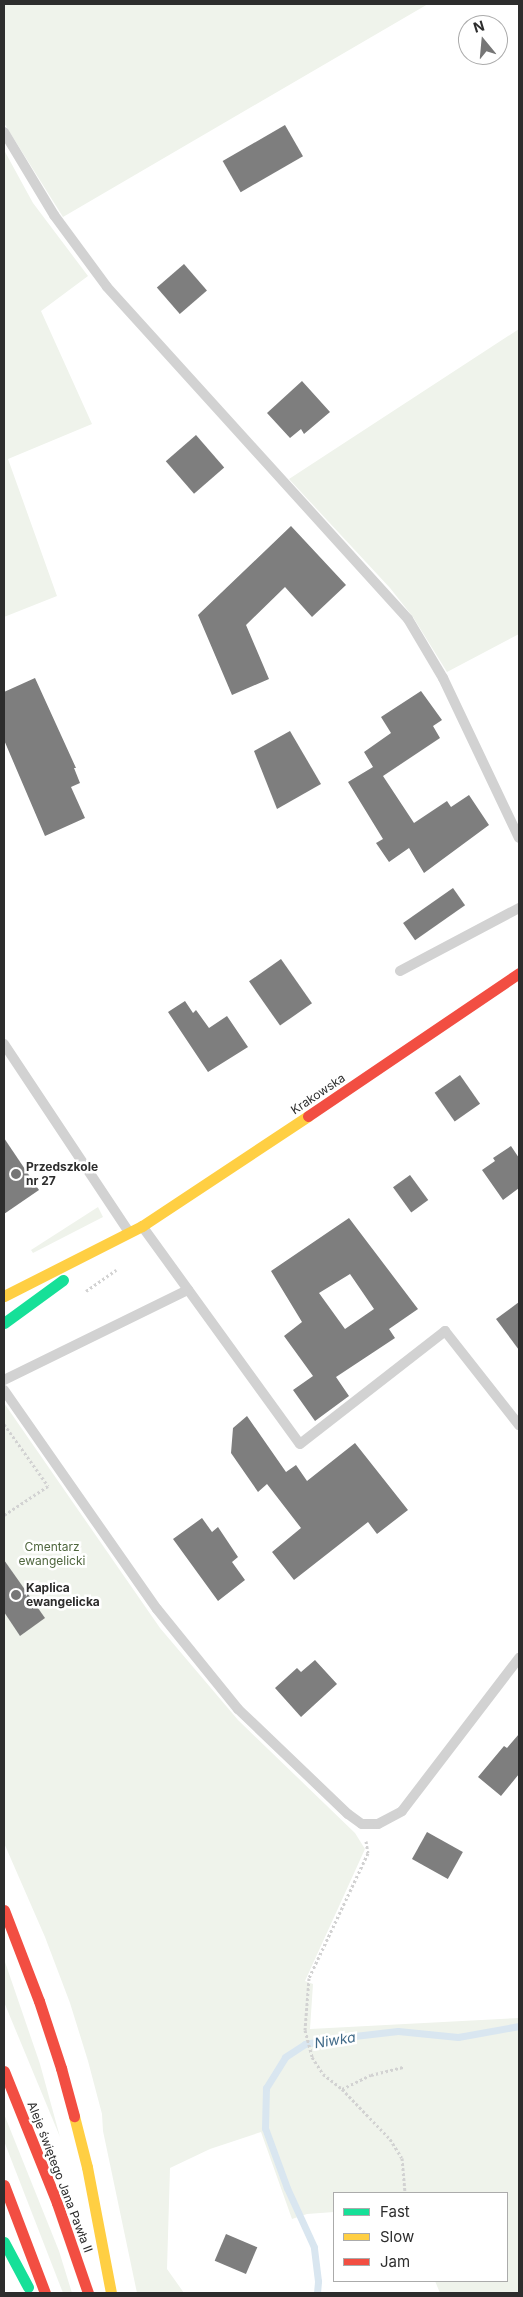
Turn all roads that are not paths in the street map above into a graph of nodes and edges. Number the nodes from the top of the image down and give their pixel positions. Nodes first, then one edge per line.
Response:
1 (4, 132) edge
2 (519, 838) edge
3 (519, 908) edge
4 (400, 971) dead end
5 (519, 973) edge
6 (4, 1044) edge
7 (142, 1226) junction
8 (130, 1233) junction
9 (188, 1290) junction
10 (4, 1296) edge
11 (4, 1323) edge
12 (4, 1380) edge
13 (4, 1390) edge
14 (519, 1425) edge
15 (519, 1658) edge
16 (4, 1910) edge
17 (4, 2070) edge
18 (4, 2185) edge
19 (4, 2242) edge
20 (31, 2293) edge
21 (45, 2293) edge
22 (88, 2293) edge
23 (111, 2293) edge

1 - 2 lane
3 - 4 lane
5 - 7 main road, Krakowska
6 - 8 lane
7 - 8 main road, Krakowska
7 - 9 lane
8 - 10 main road, Krakowska
8 - 11 main road, Krakowska
9 - 12 lane
9 - 14 lane
13 - 15 lane
16 - 23 main road
17 - 22 main road, Aleje świętego Jana Pawła II
18 - 21 main road
19 - 20 main road

